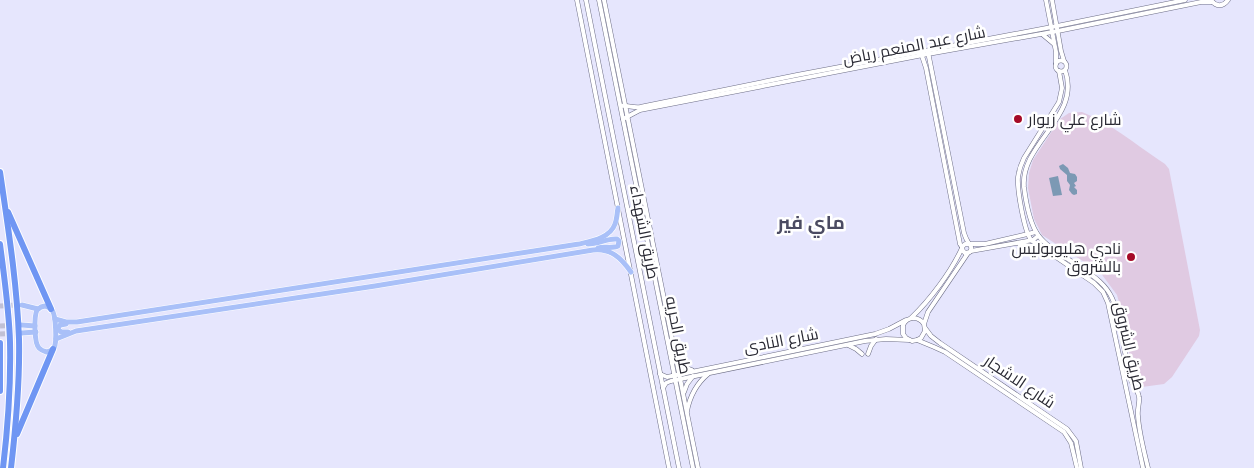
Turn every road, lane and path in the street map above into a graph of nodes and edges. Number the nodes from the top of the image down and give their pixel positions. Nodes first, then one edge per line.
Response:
1 (577, 0) edge
2 (586, 0) edge
3 (600, 0) edge
4 (604, 0) edge
5 (1046, 0) edge
6 (1052, 0) edge
7 (1185, 0) edge
8 (1228, 0) edge
9 (1206, 1) edge
10 (1212, 1) edge
11 (1127, 14) junction
12 (1057, 28) junction
13 (1051, 30) junction
14 (1042, 34) junction
15 (1005, 38) junction
16 (1054, 44) junction
17 (928, 52) junction
18 (921, 53) junction
19 (596, 54) junction
20 (1064, 62) junction
21 (589, 64) junction
22 (1056, 64) junction
23 (1065, 70) junction
24 (1059, 71) junction
25 (798, 77) junction
26 (623, 106) junction
27 (625, 118) junction
28 (1031, 148) junction
29 (1036, 150) junction
30 (950, 160) junction
31 (944, 161) junction
32 (0, 172) edge
33 (5, 206) junction
34 (618, 208) junction
35 (1028, 234) junction
36 (1037, 234) junction
37 (1031, 240) junction
38 (584, 243) junction
39 (1014, 243) junction
40 (0, 244) edge
41 (969, 244) junction
42 (962, 248) junction
43 (1042, 248) junction
44 (593, 250) junction
45 (969, 252) junction
46 (631, 272) junction
47 (22, 305) tunnel mouth
48 (38, 309) junction
49 (51, 309) junction
50 (911, 318) junction
51 (55, 319) junction
52 (906, 320) junction
53 (71, 323) junction
54 (22, 325) tunnel mouth
55 (924, 326) junction
56 (33, 329) junction
57 (73, 332) junction
58 (22, 333) tunnel mouth
59 (56, 339) junction
60 (876, 339) junction
61 (909, 340) junction
62 (917, 340) junction
63 (0, 343) edge
64 (848, 345) junction
65 (53, 349) junction
66 (804, 351) junction
67 (797, 352) junction
68 (676, 359) junction
69 (694, 371) junction
70 (710, 373) junction
71 (660, 374) junction
72 (693, 376) junction
73 (677, 377) junction
74 (663, 388) junction
75 (0, 391) edge
76 (683, 394) junction
77 (687, 416) junction
78 (1056, 423) junction
79 (13, 445) junction
80 (3, 468) edge
81 (11, 468) edge
82 (669, 468) edge
83 (679, 468) edge
84 (693, 468) edge
85 (698, 468) edge
86 (1077, 468) edge
87 (1081, 468) edge
88 (1143, 468) edge
89 (1148, 468) edge

1 - 21 street, طريق الشهداء
2 - 19 street, طريق الشهداء
3 - 26 street, طريق الحريه
4 - 26 street, طريق الحريه
5 - 13 street
6 - 12 street
7 - 11 street, شارع عبد المنعم رياض
8 - 10 street, شارع عبد المنعم رياض
9 - 10 street, شارع عبد المنعم رياض
9 - 11 street, شارع عبد المنعم رياض
11 - 12 street, شارع عبد المنعم رياض
12 - 13 street, شارع عبد المنعم رياض
12 - 20 street
13 - 14 street, شارع عبد المنعم رياض
13 - 15 street, شارع عبد المنعم رياض
13 - 16 street
14 - 15 street, شارع عبد المنعم رياض
14 - 16 street
15 - 17 street, شارع عبد المنعم رياض
16 - 22 street
17 - 18 street, شارع عبد المنعم رياض
17 - 30 street
18 - 25 street, شارع عبد المنعم رياض
18 - 31 street
19 - 21 street
19 - 71 street, طريق الشهداء
20 - 22 street
20 - 23 street
21 - 34 street, طريق الشهداء
22 - 24 street
23 - 24 street
23 - 29 street
24 - 28 street, طريق الشروق
25 - 26 street, شارع عبد المنعم رياض
25 - 27 street, شارع عبد المنعم رياض
26 - 27 street, طريق الحريه
27 - 68 street, طريق الحريه
27 - 73 street, طريق الحريه
28 - 29 street
28 - 35 street, طريق الشروق
29 - 36 street
30 - 31 street
30 - 41 street
31 - 42 street
32 - 33 highway
33 - 49 highway
33 - 79 highway
34 - 38 main road
34 - 46 street, طريق الشهداء
35 - 36 street
35 - 37 street, طريق الشروق
35 - 41 street
36 - 37 street
36 - 89 street, طريق الشروق
37 - 39 street
37 - 43 street, طريق الشروق
38 - 44 main road
38 - 53 main road
39 - 43 street
39 - 45 street
40 - 80 highway
41 - 42 street
41 - 45 street
42 - 45 street
42 - 50 street
43 - 88 street, طريق الشروق
44 - 46 main road
44 - 57 main road
45 - 55 street
46 - 82 street, طريق الشهداء
47 - 48 main road
48 - 49 main road
48 - 56 main road
49 - 51 main road
50 - 52 street
50 - 55 street
51 - 53 main road
51 - 59 main road
52 - 61 street
52 - 66 street, شارع النادى
53 - 57 main road
54 - 56 main road
55 - 62 street
55 - 78 street, شارع الاشجار
56 - 58 main road
56 - 65 main road
57 - 59 main road
59 - 65 main road
60 - 61 street, شارع النادى
60 - 64 street, شارع النادى
60 - 64 street
61 - 62 street
62 - 78 street, شارع الاشجار
63 - 75 highway
64 - 66 street, شارع النادى
65 - 79 highway
66 - 67 street, شارع النادى
67 - 69 street, شارع النادى
67 - 70 street, شارع النادى
68 - 69 street
68 - 73 street, طريق الحريه
69 - 73 street, شارع النادى
70 - 72 street, شارع النادى
70 - 77 street
71 - 73 street, شارع النادى
71 - 74 street, طريق الشهداء
72 - 73 street, شارع النادى
72 - 76 street
73 - 74 street, شارع النادى
73 - 76 street, طريق الحريه
73 - 84 street, طريق الحريه
74 - 83 street, طريق الشهداء
76 - 77 street, طريق الحريه
77 - 85 street, طريق الحريه
78 - 86 street, شارع الاشجار
78 - 87 street, شارع الاشجار
79 - 81 highway

